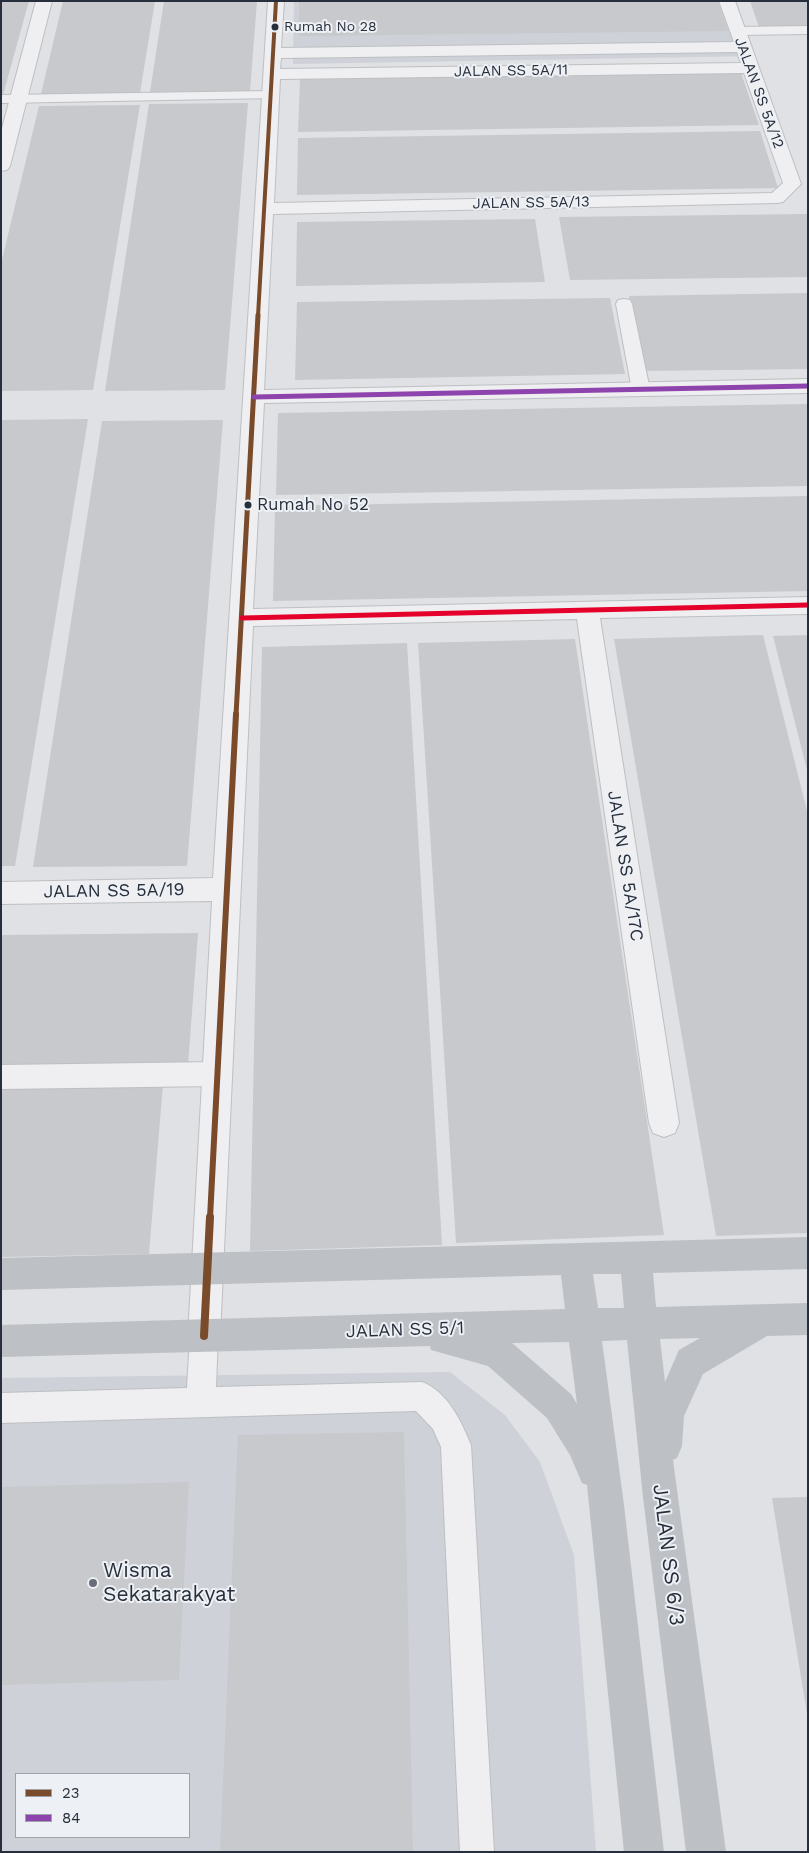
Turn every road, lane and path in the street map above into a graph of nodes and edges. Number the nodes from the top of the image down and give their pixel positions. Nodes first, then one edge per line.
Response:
1 (44, 1) edge
2 (276, 1) edge
3 (727, 1) edge
4 (808, 30) edge
5 (741, 39) junction
6 (751, 68) junction
7 (271, 74) junction
8 (1, 99) edge
9 (18, 99) junction
10 (1, 166) edge
11 (792, 184) joint
12 (264, 209) junction
13 (624, 304) dead end
14 (808, 386) edge
15 (641, 390) junction
16 (254, 397) junction
17 (808, 604) edge
18 (587, 610) junction
19 (242, 618) junction
20 (226, 889) junction
21 (1, 893) edge
22 (217, 1074) junction
23 (1, 1077) edge
24 (664, 1123) dead end
25 (808, 1253) edge
26 (634, 1258) junction
27 (575, 1259) junction
28 (208, 1269) junction
29 (1, 1274) edge
30 (808, 1319) edge
31 (764, 1320) junction
32 (642, 1324) junction
33 (584, 1325) junction
34 (408, 1330) junction
35 (204, 1336) junction
36 (1, 1341) edge
37 (201, 1402) junction
38 (1, 1408) edge
39 (660, 1497) junction
40 (607, 1505) junction
41 (477, 1852) edge
42 (644, 1852) edge
43 (706, 1852) edge

1 - 9 street
2 - 7 street
3 - 5 street, JALAN SS 5A/12
4 - 5 lane
5 - 6 street, JALAN SS 5A/12
5 - 7 street, JALAN SS 5A/11
6 - 7 street, JALAN SS 5A/11
6 - 11 street, JALAN SS 5A/12
7 - 9 lane
7 - 12 street
8 - 9 lane
9 - 10 street
11 - 12 street, JALAN SS 5A/13
12 - 16 street
13 - 15 lane
14 - 15 street
15 - 16 street
16 - 19 street
17 - 18 street
18 - 19 street
18 - 24 street, JALAN SS 5A/17C
19 - 20 street
20 - 21 street, JALAN SS 5A/19
20 - 22 street
22 - 23 lane
22 - 28 street
25 - 26 street
26 - 27 street
26 - 32 street, JALAN SS 6/3
27 - 28 street
27 - 33 street
28 - 29 street
28 - 35 street
30 - 31 street, JALAN SS 5/1
31 - 32 street, JALAN SS 5/1
31 - 39 street
32 - 33 street, JALAN SS 5/1
32 - 39 street, JALAN SS 6/3
33 - 34 street, JALAN SS 5/1
33 - 40 street
34 - 35 street, JALAN SS 5/1
34 - 40 street
35 - 36 street, JALAN SS 5/1
35 - 37 lane
37 - 38 lane
37 - 41 lane
39 - 43 street, JALAN SS 6/3
40 - 42 street

